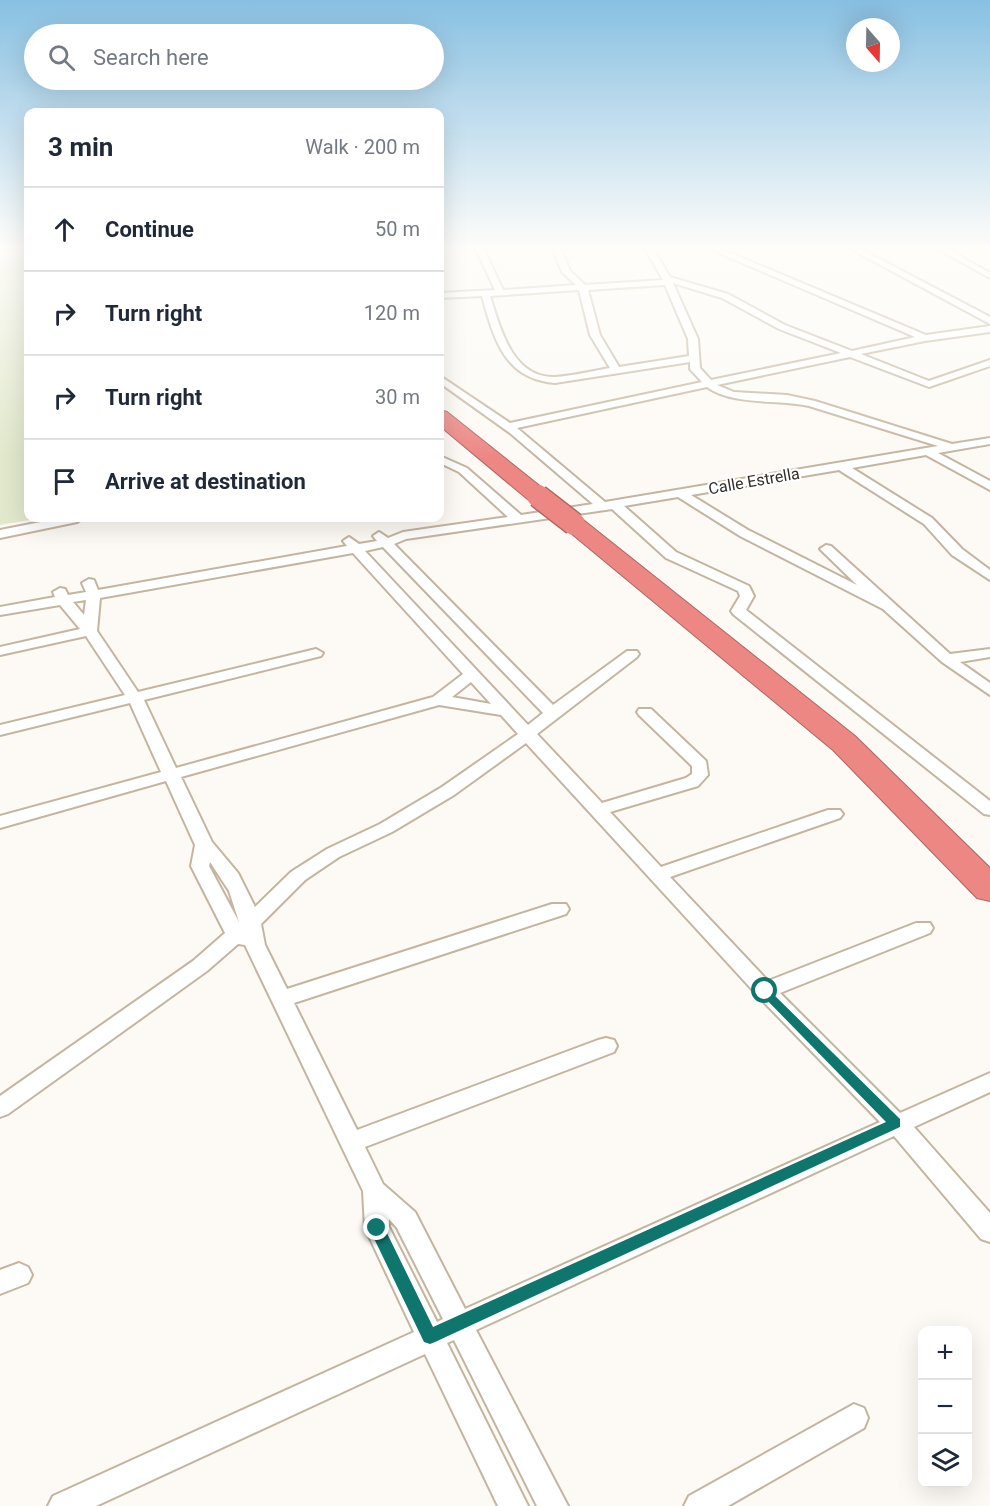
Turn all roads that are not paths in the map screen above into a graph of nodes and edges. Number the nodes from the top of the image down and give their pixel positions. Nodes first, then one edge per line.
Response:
1 (493, 317) edge
2 (591, 317) edge
3 (684, 317) edge
4 (761, 317) edge
5 (877, 317) edge
6 (971, 317) edge
7 (989, 328) edge
8 (926, 338) junction
9 (851, 355) junction
10 (693, 358) junction
11 (990, 363) edge
12 (618, 371) junction
13 (444, 382) edge
14 (709, 384) junction
15 (444, 419) edge
16 (507, 427) junction
17 (990, 441) edge
18 (951, 448) junction
19 (928, 452) junction
20 (444, 461) edge
21 (842, 466) junction
22 (990, 486) edge
23 (679, 493) junction
24 (608, 505) junction
25 (519, 520) junction
26 (58, 522) edge
27 (0, 534) edge
28 (382, 539) junction
29 (352, 544) junction
30 (826, 549) dead end
31 (990, 576) edge
32 (91, 588) junction
33 (61, 593) junction
34 (0, 599) edge
35 (895, 609) junction
36 (0, 611) edge
37 (90, 631) junction
38 (0, 651) edge
39 (316, 653) dead end
40 (990, 653) edge
41 (632, 654) dead end
42 (947, 659) junction
43 (472, 674) junction
44 (990, 690) edge
45 (135, 698) junction
46 (439, 700) junction
47 (506, 711) junction
48 (645, 712) dead end
49 (552, 713) junction
50 (0, 730) edge
51 (528, 734) junction
52 (171, 774) junction
53 (599, 810) junction
54 (990, 810) edge
55 (834, 814) dead end
56 (0, 822) edge
57 (204, 845) junction
58 (659, 874) junction
59 (990, 890) edge
60 (559, 909) dead end
61 (252, 921) junction
62 (923, 928) dead end
63 (245, 940) junction
64 (765, 991) junction
65 (282, 999) junction
66 (606, 1046) dead end
67 (990, 1082) edge
68 (0, 1107) edge
69 (896, 1123) junction
70 (351, 1142) junction
71 (375, 1191) junction
72 (990, 1231) edge
73 (458, 1323) junction
74 (430, 1336) junction
75 (854, 1418) dead end
76 (63, 1506) edge
77 (513, 1506) edge
78 (553, 1506) edge
79 (699, 1506) edge

1 - 12 street
2 - 12 street
3 - 10 street
4 - 9 street
5 - 8 street
6 - 7 street
7 - 8 street
8 - 9 street
9 - 11 street
9 - 14 street
10 - 12 street
10 - 14 street
13 - 16 street
14 - 16 street
14 - 18 street
15 - 59 highway, bridge
16 - 24 street
17 - 18 street, Calle Estrella
18 - 19 street, Calle Estrella
19 - 21 street, Calle Estrella
19 - 22 street
20 - 25 street
21 - 23 street, Calle Estrella
21 - 31 street
23 - 24 street, Calle Estrella
23 - 35 street
24 - 25 street, Calle Estrella
24 - 54 street
25 - 28 street, Calle Estrella
26 - 27 street
28 - 29 street, Calle Estrella
28 - 49 street
29 - 32 street, Calle Estrella
29 - 43 street
30 - 35 street
32 - 33 street, Calle Estrella
32 - 37 street
33 - 34 street
33 - 36 street
33 - 37 street
35 - 42 street
37 - 38 street
37 - 45 street
39 - 45 street
40 - 42 street
41 - 49 street
42 - 44 street
43 - 46 street
43 - 47 street
45 - 50 street
45 - 52 street
46 - 47 street
46 - 52 street
47 - 51 street
48 - 53 street
49 - 51 street
51 - 53 street
51 - 61 street
52 - 56 street
52 - 57 street
53 - 58 street
55 - 58 street
57 - 61 street
57 - 63 street
58 - 64 street
60 - 65 street
61 - 63 street
62 - 64 street
63 - 65 street
63 - 68 street
64 - 69 street
65 - 70 street
66 - 70 street
67 - 69 street
69 - 72 street
69 - 73 street
70 - 71 street
71 - 73 street
71 - 74 street
73 - 74 street
73 - 78 street
74 - 76 street
74 - 77 street
75 - 79 street

